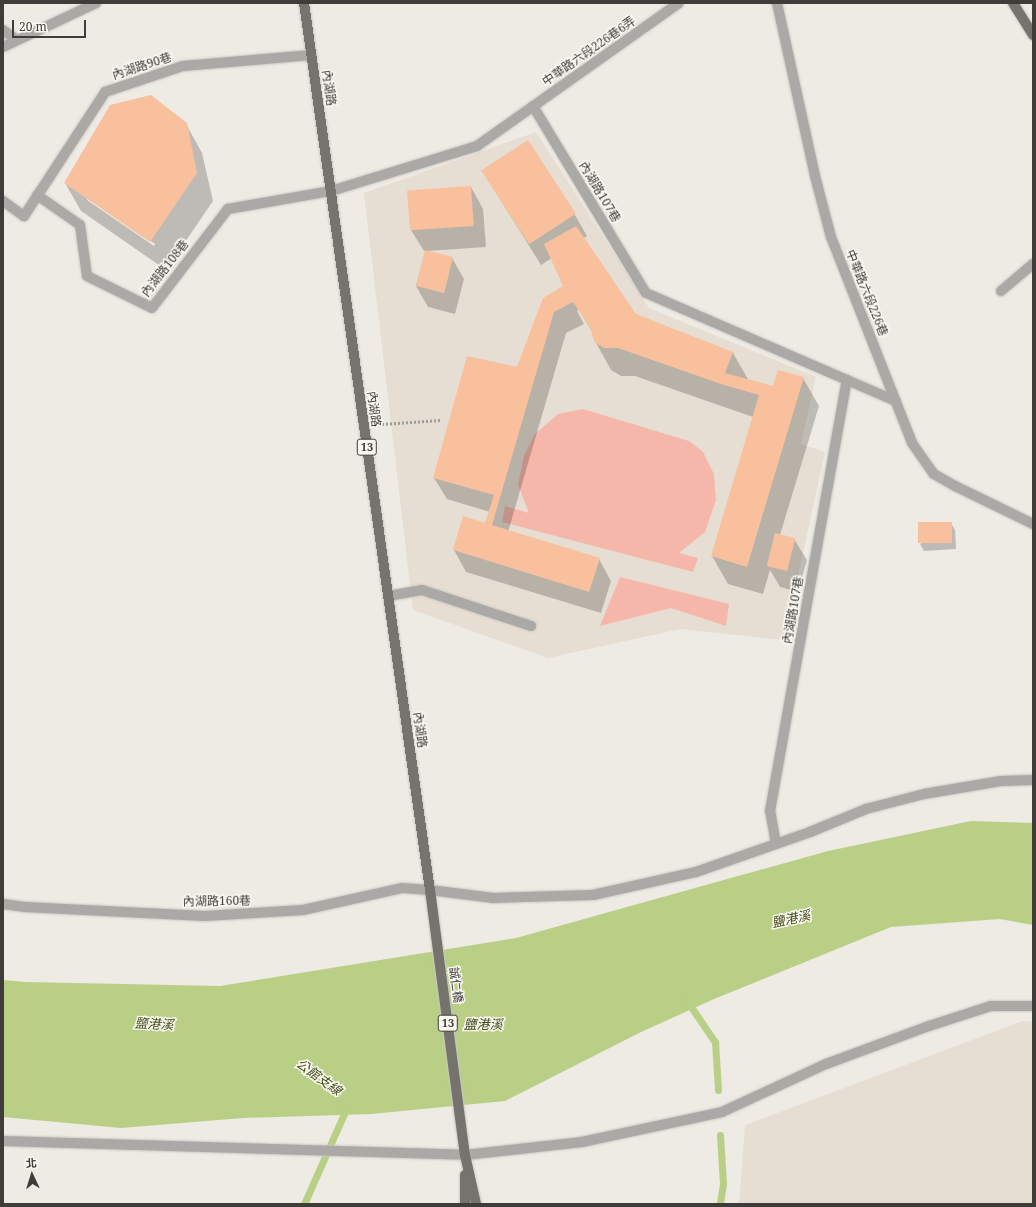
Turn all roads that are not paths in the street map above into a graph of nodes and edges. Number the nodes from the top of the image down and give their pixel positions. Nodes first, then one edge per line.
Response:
1 (96, 3) edge
2 (304, 3) edge
3 (679, 3) edge
4 (777, 3) edge
5 (1013, 3) edge
6 (3, 30) edge
7 (1033, 35) edge
8 (18, 40) junction
9 (3, 47) edge
10 (312, 54) junction
11 (533, 106) junction
12 (331, 191) junction
13 (37, 195) junction
14 (3, 201) edge
15 (1033, 264) edge
16 (1002, 291) dead end
17 (847, 380) junction
18 (896, 401) junction
19 (1033, 524) edge
20 (388, 596) junction
21 (531, 626) dead end
22 (1033, 780) edge
23 (776, 844) junction
24 (430, 890) junction
25 (3, 904) edge
26 (1033, 1006) edge
27 (3, 1141) edge
28 (466, 1155) junction
29 (465, 1204) edge
30 (476, 1204) edge

1 - 8 street
2 - 10 main road, 內湖路 / 13
3 - 11 street, 中華路六段226巷6弄
4 - 18 street, 中華路六段226巷
5 - 7 main road
6 - 8 street
8 - 9 street
10 - 12 main road, 內湖路 / 13
10 - 13 street, 內湖路90巷
11 - 12 street
11 - 17 street, 內湖路107巷
12 - 13 street, 內湖路108巷
12 - 20 main road, 內湖路 / 13
13 - 14 street, 內湖路90巷
15 - 16 street
17 - 18 street, 內湖路107巷
17 - 23 street, 內湖路107巷
18 - 19 street, 中華路六段226巷
20 - 21 street
20 - 24 main road, 內湖路 / 13
22 - 23 street, 內湖路160巷
23 - 24 street, 內湖路160巷
24 - 25 street, 內湖路160巷
24 - 28 main road, 誠仁橋 / 13
26 - 28 street
27 - 28 street
28 - 29 main road, 13
28 - 30 main road, 13

